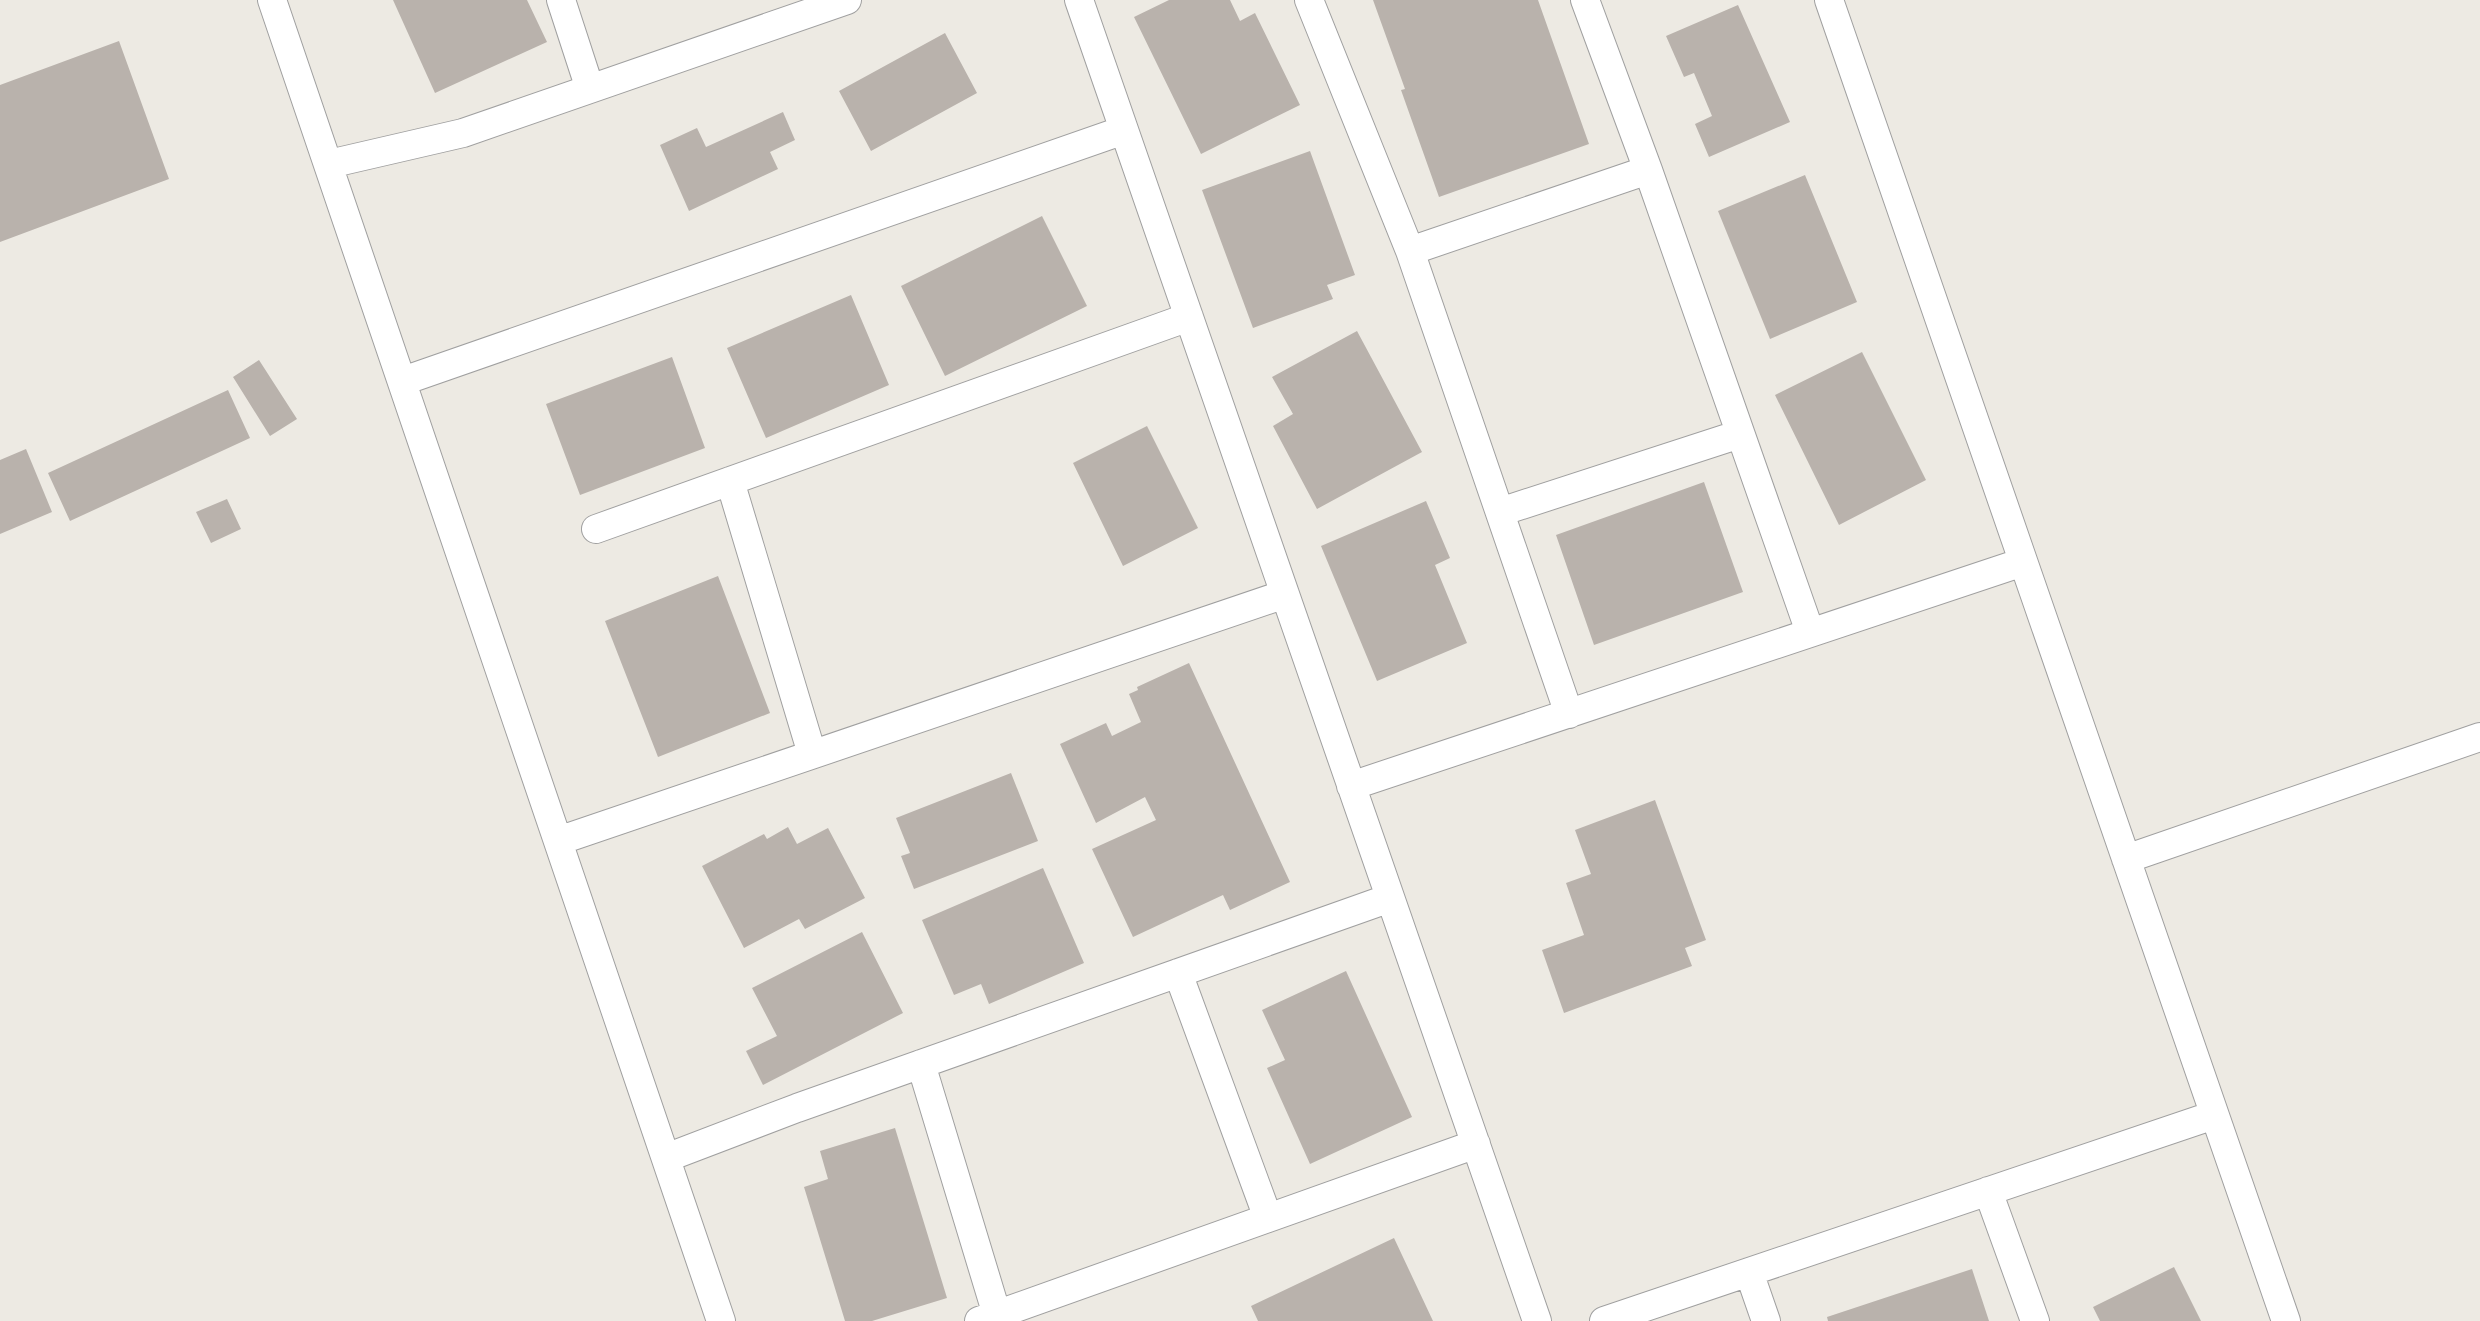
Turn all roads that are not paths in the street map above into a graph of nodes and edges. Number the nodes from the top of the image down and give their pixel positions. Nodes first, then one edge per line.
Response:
1 (272, 0) edge
2 (561, 0) edge
3 (847, 0) edge
4 (1079, 0) edge
5 (1309, 0) edge
6 (1585, 0) edge
7 (1829, 0) edge
8 (590, 89) junction
9 (1124, 130) junction
10 (329, 164) junction
11 (1648, 170) junction
12 (1410, 251) junction
13 (1189, 317) junction
14 (402, 381) junction
15 (1740, 434) junction
16 (730, 482) junction
17 (1500, 512) junction
18 (596, 529) dead end
19 (2024, 562) junction
20 (1285, 594) junction
21 (1810, 632) junction
22 (1569, 714) junction
23 (2480, 737) edge
24 (812, 754) junction
25 (1351, 786) junction
26 (558, 841) junction
27 (2126, 859) junction
28 (1390, 898) junction
29 (1178, 973) junction
30 (921, 1064) junction
31 (2214, 1115) junction
32 (1476, 1144) junction
33 (666, 1158) junction
34 (1988, 1191) junction
35 (1268, 1218) junction
36 (1749, 1272) junction
37 (988, 1318) edge
38 (721, 1321) edge
39 (1537, 1321) edge
40 (1604, 1321) edge
41 (1766, 1321) edge
42 (2035, 1321) edge
43 (2286, 1321) edge

1 - 10 street
2 - 8 street
3 - 8 street
4 - 9 street
5 - 12 street
6 - 11 street
7 - 19 street
8 - 10 street
9 - 13 street
9 - 14 street
10 - 14 street
11 - 12 street
11 - 15 street
12 - 17 street
13 - 16 street
13 - 20 street
14 - 26 street
15 - 17 street
15 - 21 street
16 - 18 street
16 - 24 street
17 - 22 street
19 - 21 street
19 - 27 street
20 - 24 street
20 - 25 street
21 - 22 street
22 - 25 street
23 - 27 street
24 - 26 street
25 - 28 street
26 - 33 street
27 - 31 street
28 - 29 street
28 - 32 street
29 - 30 street
29 - 35 street
30 - 33 street
30 - 37 street
31 - 34 street
31 - 43 street
32 - 35 street
32 - 39 street
33 - 38 street
34 - 36 street
34 - 42 street
35 - 37 street
36 - 40 street
36 - 41 street

